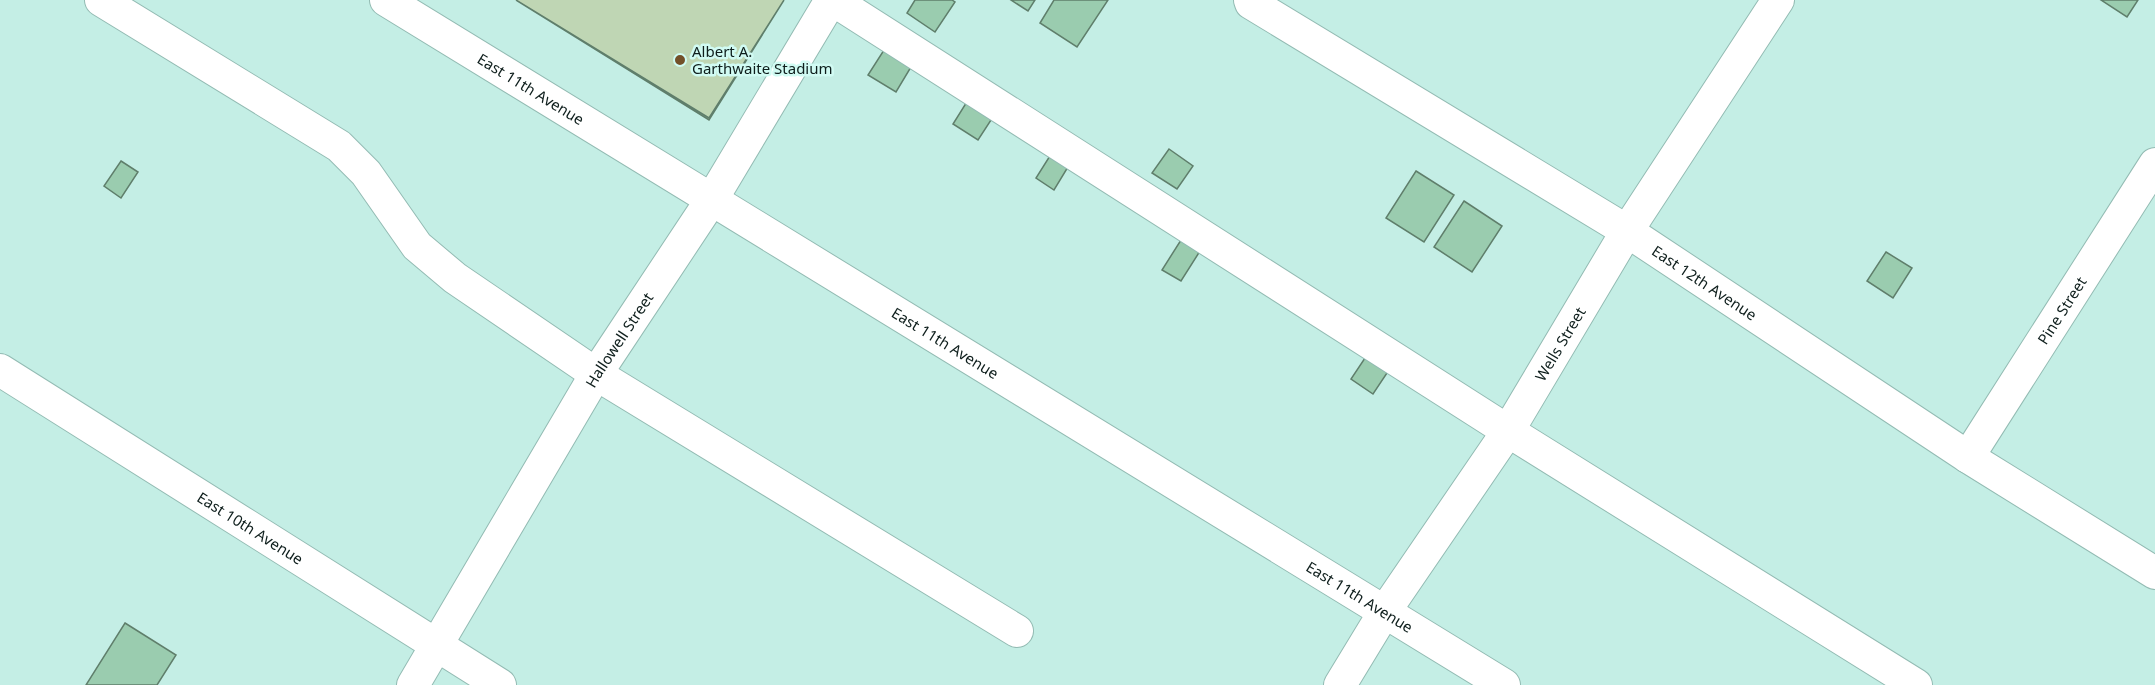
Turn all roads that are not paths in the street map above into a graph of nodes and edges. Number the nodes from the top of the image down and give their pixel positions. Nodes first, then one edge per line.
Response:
1 (101, 0) edge
2 (386, 0) edge
3 (832, 0) edge
4 (1250, 0) edge
5 (1778, 0) edge
6 (2155, 164) edge
7 (712, 200) junction
8 (1627, 231) junction
9 (0, 370) edge
10 (596, 374) junction
11 (1508, 431) junction
12 (1968, 457) junction
13 (2155, 573) edge
14 (1385, 611) junction
15 (1017, 631) dead end
16 (437, 644) junction
17 (413, 685) edge
18 (500, 685) edge
19 (1340, 685) edge
20 (1504, 685) edge
21 (1916, 685) edge

1 - 10 street
2 - 7 street, East 11th Avenue
3 - 7 street, Hallowell Street
3 - 11 street
4 - 8 street, East 12th Avenue
5 - 8 street, Wells Street
6 - 12 street, Pine Street
7 - 10 street, Hallowell Street
7 - 14 street, East 11th Avenue
8 - 11 street, Wells Street
8 - 12 street, East 12th Avenue
9 - 16 street, East 10th Avenue
10 - 15 street
10 - 16 street, Hallowell Street
11 - 14 street, Wells Street
11 - 21 street
12 - 13 street, East 12th Avenue
14 - 19 street, Wells Street
14 - 20 street, East 11th Avenue
16 - 17 street, Hallowell Street
16 - 18 street, East 10th Avenue

